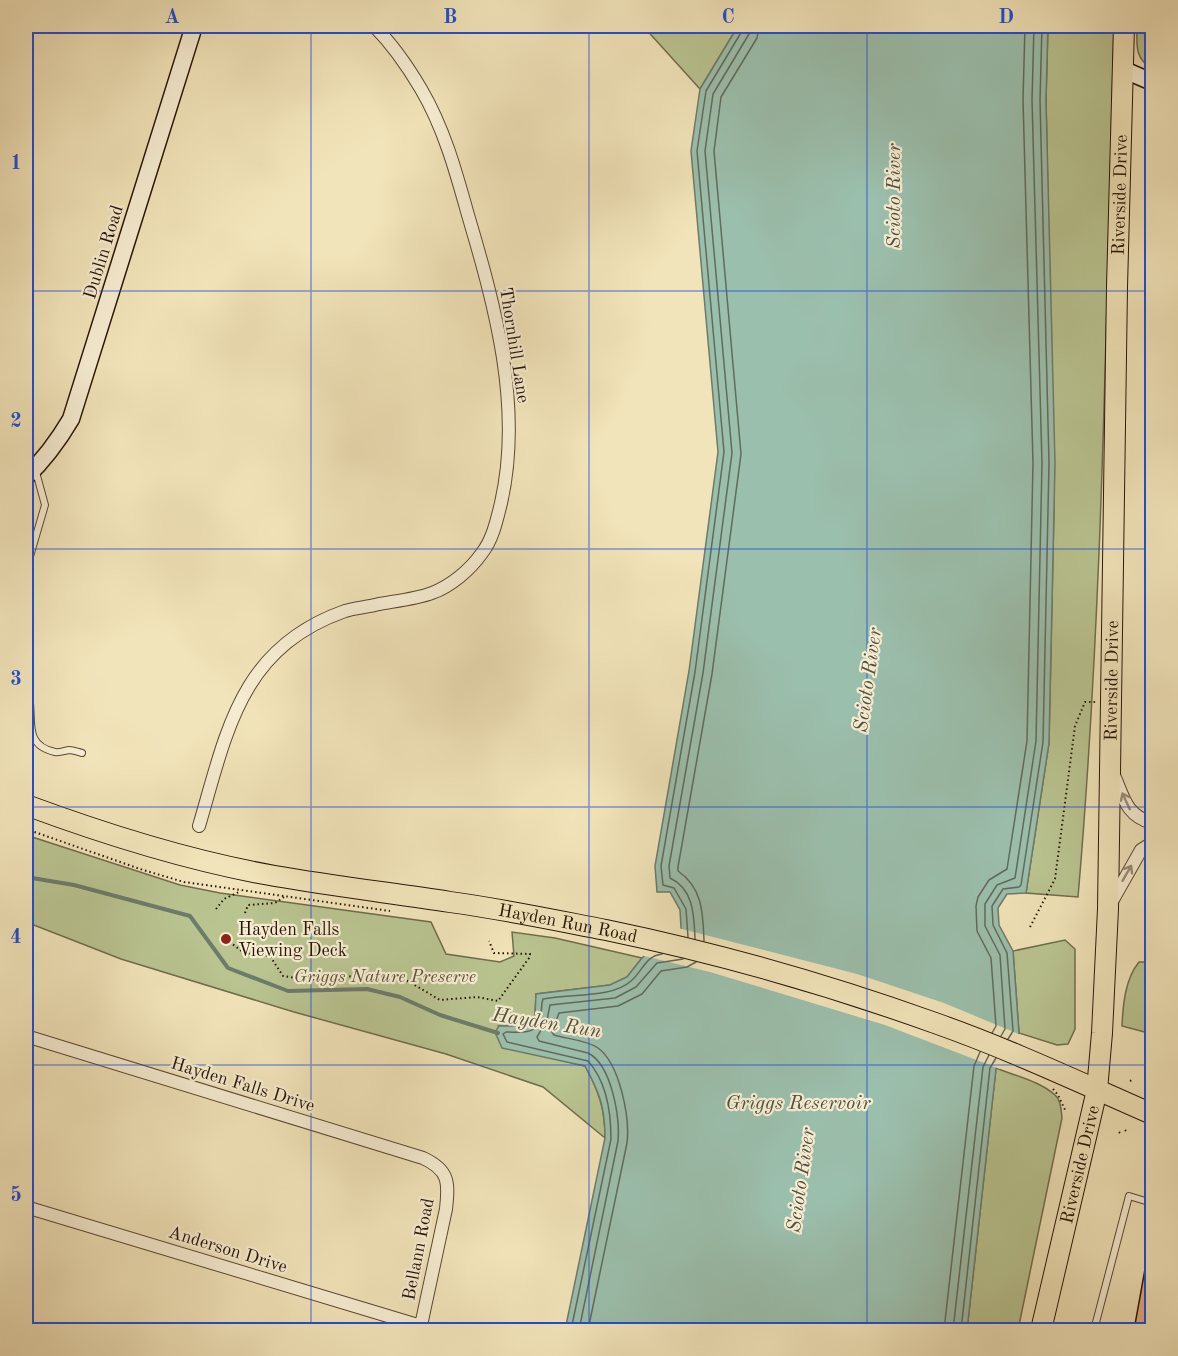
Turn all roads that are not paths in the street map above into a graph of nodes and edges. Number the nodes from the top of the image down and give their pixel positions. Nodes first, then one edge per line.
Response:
1 (194, 26) edge
2 (374, 26) edge
3 (1124, 26) edge
4 (1122, 69) junction
5 (1152, 82) edge
6 (31, 472) edge
7 (26, 570) edge
8 (26, 686) edge
9 (82, 753) dead end
10 (1110, 768) junction
11 (26, 805) edge
12 (1152, 823) edge
13 (199, 826) dead end
14 (1152, 843) edge
15 (1108, 909) junction
16 (26, 1036) edge
17 (1098, 1090) junction
18 (1152, 1114) edge
19 (445, 1174) joint
20 (1152, 1203) edge
21 (26, 1207) edge
22 (420, 1328) edge
23 (1041, 1330) edge
24 (1094, 1330) edge

1 - 6 main road, Dublin Road
2 - 13 street, Thornhill Lane
3 - 4 main road, Riverside Drive
4 - 5 main road
4 - 10 main road, Riverside Drive
6 - 7 lane
8 - 9 lane
12 -> 10 street
10 - 15 main road, Riverside Drive
11 - 17 main road, Hayden Run Road
15 -> 14 street
15 - 17 main road, Riverside Drive
16 - 19 street, Hayden Falls Drive
17 - 18 main road, Hayden Run Road
17 - 23 main road, Riverside Drive
19 - 22 street, Bellann Road
20 - 24 lane
21 - 22 street, Anderson Drive

